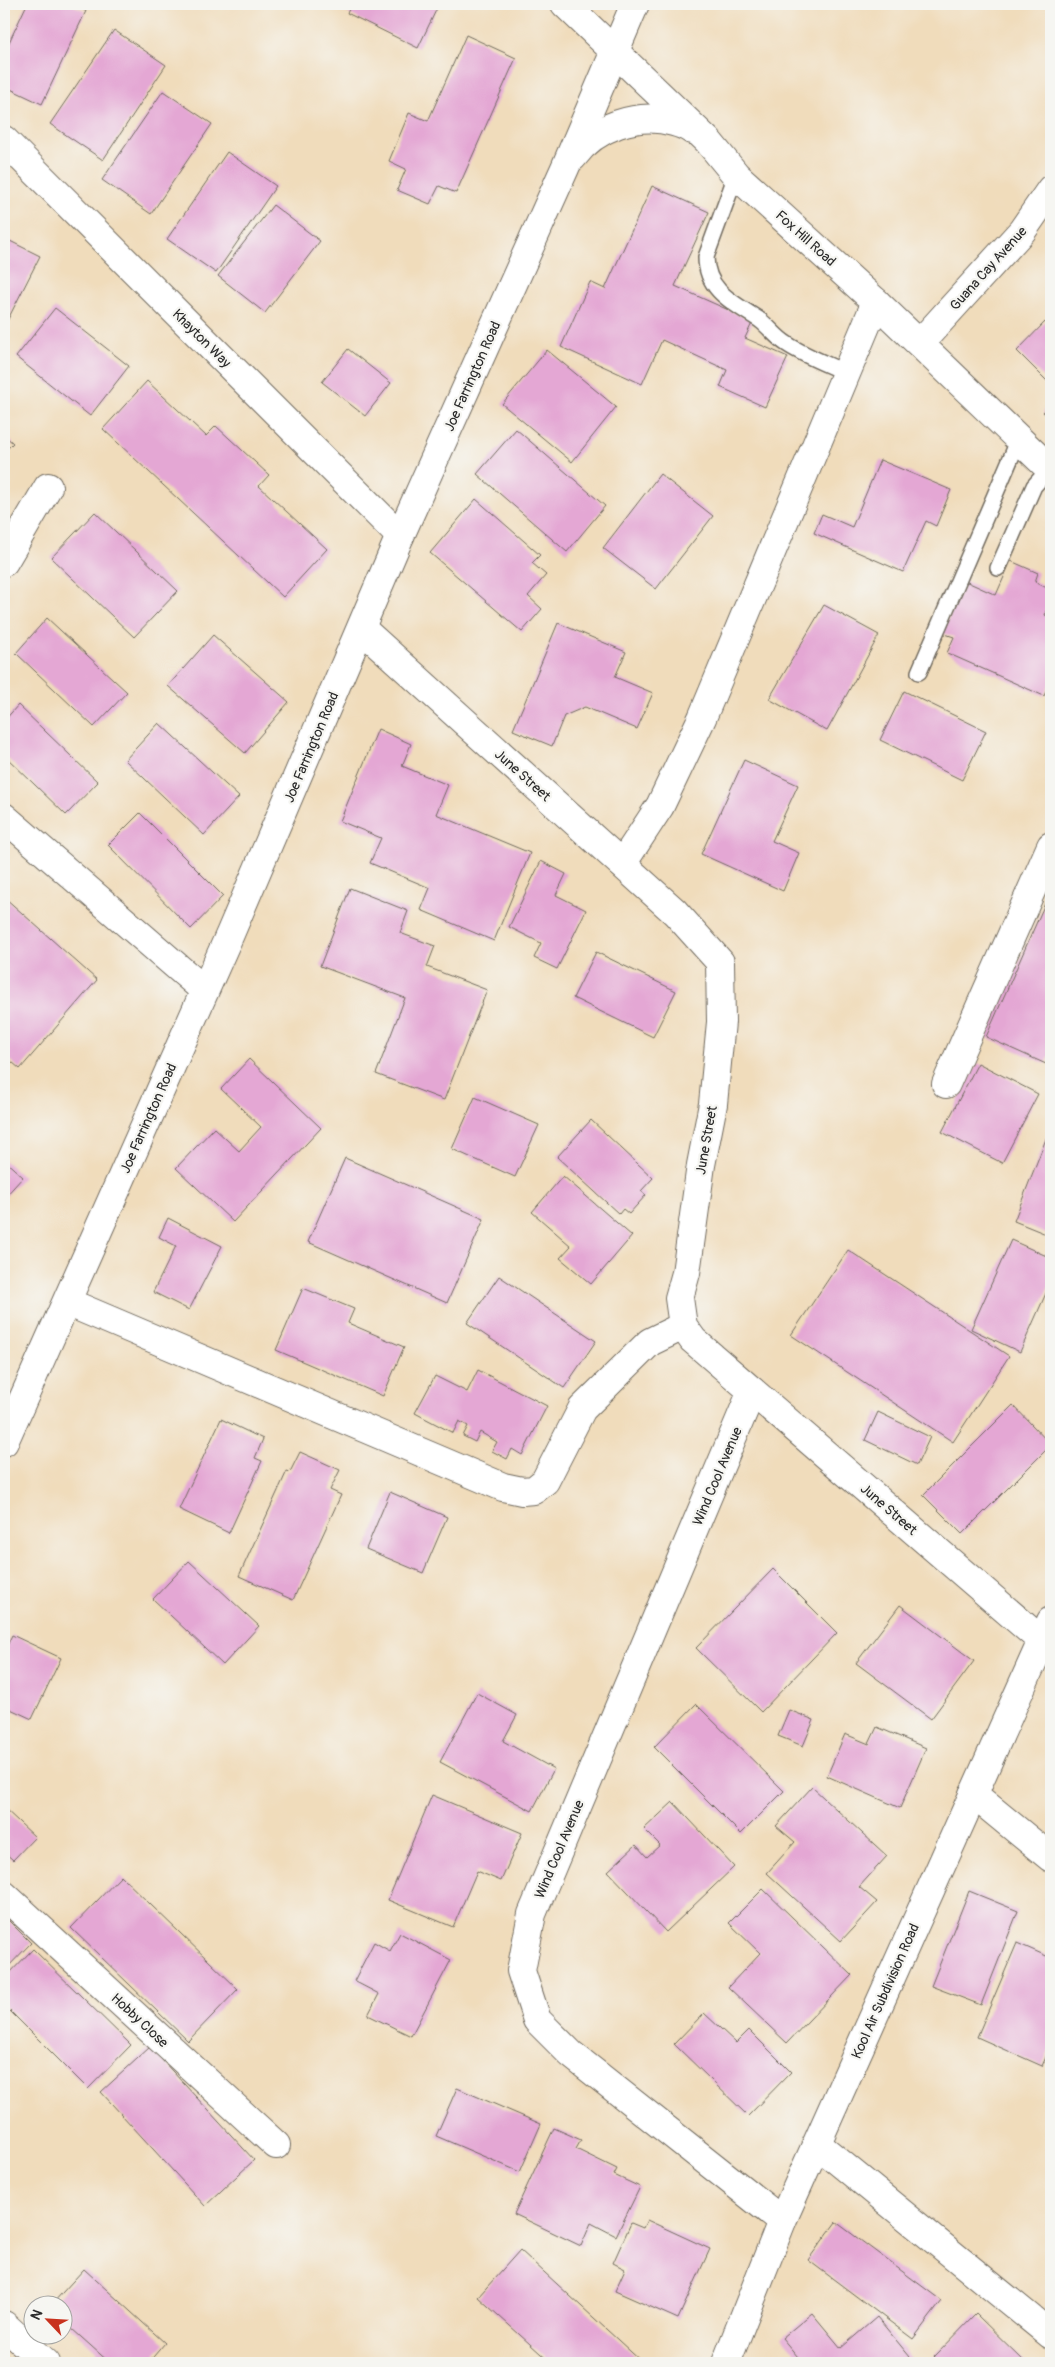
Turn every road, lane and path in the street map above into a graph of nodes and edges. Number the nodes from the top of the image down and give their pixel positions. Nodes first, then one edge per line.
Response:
1 (565, 4) edge
2 (635, 4) edge
3 (613, 51) junction
4 (4, 140) edge
5 (708, 141) junction
6 (565, 168) junction
7 (736, 175) junction
8 (1051, 188) edge
9 (876, 302) junction
10 (920, 343) junction
11 (846, 373) junction
12 (1019, 438) junction
13 (1051, 469) edge
14 (48, 487) dead end
15 (400, 536) junction
16 (4, 562) edge
17 (998, 568) dead end
18 (362, 629) junction
19 (919, 672) dead end
20 (4, 817) edge
21 (1051, 846) edge
22 (622, 864) junction
23 (204, 990) junction
24 (946, 1084) dead end
25 (67, 1302) junction
26 (683, 1326) junction
27 (752, 1392) junction
28 (4, 1442) edge
29 (1047, 1631) edge
30 (973, 1794) junction
31 (1051, 1858) edge
32 (4, 1895) edge
33 (817, 2144) junction
34 (276, 2145) dead end
35 (782, 2221) junction
36 (4, 2324) edge
37 (1051, 2336) edge
38 (46, 2363) edge
39 (726, 2363) edge

1 - 3 street, Fox Hill Road
2 - 3 street, Joe Farrington Road
3 - 5 street, Fox Hill Road
3 - 6 street, Joe Farrington Road
4 - 15 street, Khayton Way
5 - 6 street
5 - 7 street, Fox Hill Road
6 - 15 street, Joe Farrington Road
7 - 9 street, Fox Hill Road
7 - 11 lane
8 - 10 street, Guana Cay Avenue
9 - 10 street, Fox Hill Road
9 - 11 street
10 - 12 street, Fox Hill Road
11 - 22 street
12 - 13 street, Fox Hill Road
12 - 19 lane
13 - 17 lane
14 - 16 street
15 - 18 street, Joe Farrington Road
18 - 22 street, June Street
18 - 23 street, Joe Farrington Road
20 - 23 street
21 - 24 street
22 - 26 street, June Street
23 - 25 street, Joe Farrington Road
25 - 26 street
25 - 28 street, Joe Farrington Road
26 - 27 street, June Street
27 - 29 street, June Street
27 - 35 street, Wind Cool Avenue
29 - 30 street, Kool Air Subdivision Road
30 - 31 street
30 - 33 street, Kool Air Subdivision Road
32 - 34 street, Hobby Close
33 - 35 street, Kool Air Subdivision Road
33 - 37 street
35 - 39 street, Kool Air Subdivision Road
36 - 38 street

